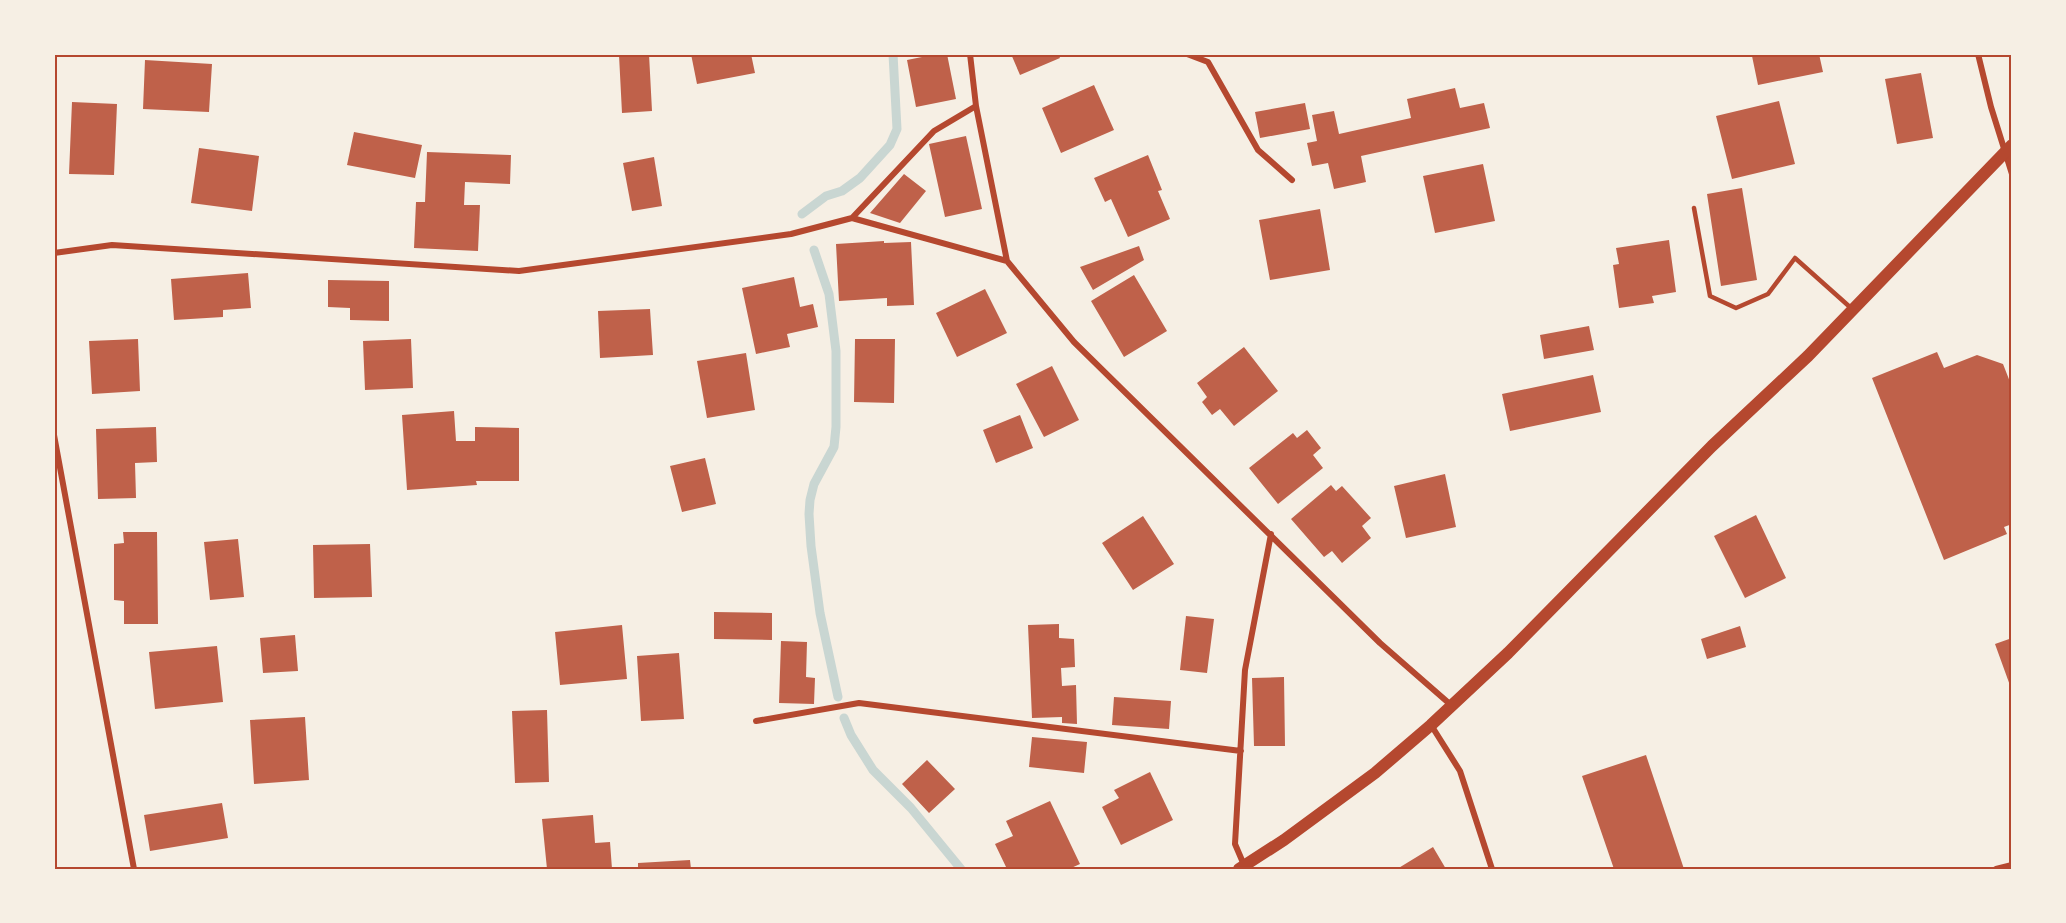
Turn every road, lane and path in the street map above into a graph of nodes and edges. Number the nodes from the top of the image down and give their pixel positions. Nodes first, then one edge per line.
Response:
1 (970, 54) edge
2 (1187, 54) edge
3 (1978, 54) edge
4 (976, 106) junction
5 (2008, 148) edge
6 (2012, 174) edge
7 (1292, 180) dead end
8 (1694, 208) dead end
9 (852, 218) junction
10 (54, 253) edge
11 (1007, 261) junction
12 (1853, 310) junction
13 (54, 435) edge
14 (1271, 534) junction
15 (1452, 706) junction
16 (756, 721) dead end
17 (1431, 725) junction
18 (1241, 751) junction
19 (2012, 865) edge
20 (1242, 867) edge
21 (134, 869) edge
22 (1492, 869) edge
23 (1996, 869) edge

1 - 4 street
2 - 7 street
3 - 5 street
4 - 9 street
4 - 11 street
5 - 6 street
5 - 12 main road
8 - 12 lane
9 - 10 street
9 - 11 street
11 - 14 street
12 - 15 main road
13 - 21 street
14 - 15 street
14 - 18 street
15 - 17 main road
16 - 18 street
17 - 20 main road
17 - 22 street
18 - 20 street
19 - 23 street

